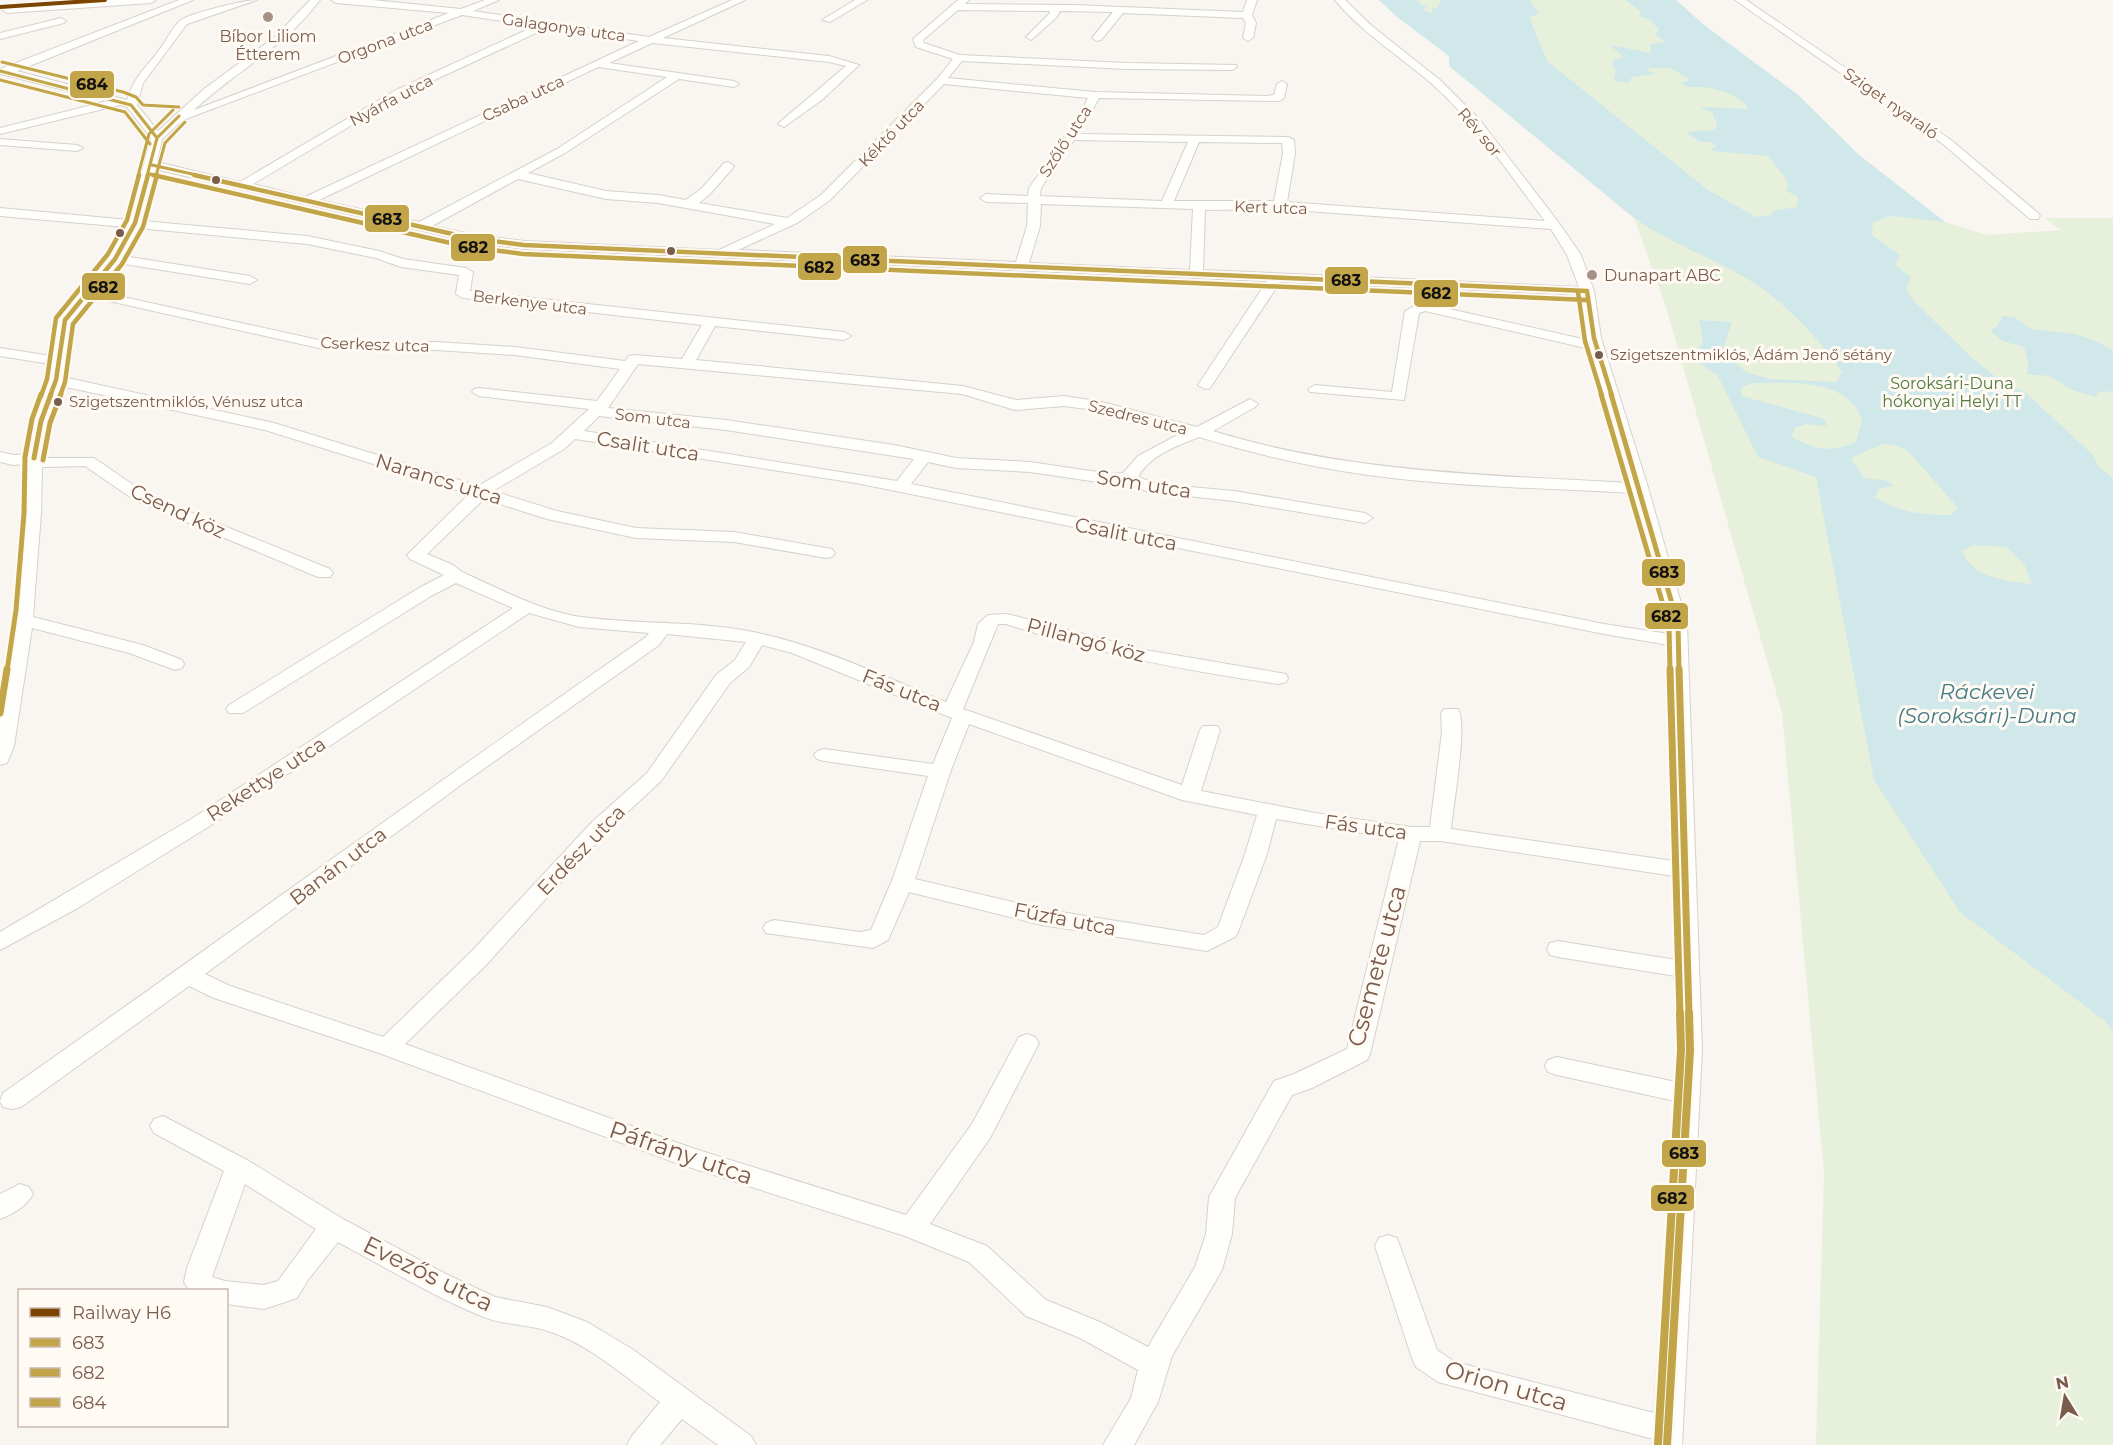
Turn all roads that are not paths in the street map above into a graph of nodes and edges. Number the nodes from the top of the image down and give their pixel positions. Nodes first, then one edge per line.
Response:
1 (151, 0) edge
2 (188, 0) edge
3 (252, 0) edge
4 (315, 0) edge
5 (336, 0) edge
6 (494, 0) edge
7 (740, 0) edge
8 (862, 0) edge
9 (1252, 0) edge
10 (1340, 0) edge
11 (1740, 0) edge
12 (960, 4) edge
13 (1055, 9) junction
14 (7, 10) dead end
15 (1120, 10) junction
16 (463, 12) junction
17 (1247, 15) junction
18 (827, 20) dead end
19 (61, 21) dead end
20 (545, 25) junction
21 (0, 36) edge
22 (1032, 37) dead end
23 (1097, 38) dead end
24 (1248, 38) dead end
25 (650, 40) junction
26 (959, 58) junction
27 (597, 64) junction
28 (1232, 67) dead end
29 (3, 71) edge
30 (677, 76) junction
31 (941, 81) junction
32 (734, 84) dead end
33 (1282, 84) dead end
34 (1095, 95) junction
35 (126, 103) junction
36 (139, 114) junction
37 (177, 118) junction
38 (784, 124) dead end
39 (0, 131) edge
40 (1071, 137) junction
41 (158, 138) junction
42 (1195, 139) junction
43 (0, 142) edge
44 (77, 148) dead end
45 (152, 165) junction
46 (728, 166) dead end
47 (515, 175) junction
48 (243, 185) junction
49 (986, 198) dead end
50 (1032, 199) junction
51 (308, 200) junction
52 (688, 205) junction
53 (1166, 205) junction
54 (1280, 205) junction
55 (1199, 206) junction
56 (0, 212) edge
57 (2034, 216) dead end
58 (787, 222) junction
59 (135, 223) junction
60 (1556, 226) junction
61 (420, 227) junction
62 (723, 254) junction
63 (115, 260) junction
64 (1021, 266) junction
65 (1196, 273) junction
66 (1276, 278) junction
67 (250, 280) dead end
68 (1425, 284) junction
69 (1587, 291) junction
70 (89, 293) junction
71 (1426, 306) junction
72 (710, 323) junction
73 (844, 336) dead end
74 (1596, 346) junction
75 (0, 352) edge
76 (58, 361) junction
77 (632, 362) junction
78 (687, 363) junction
79 (56, 380) junction
80 (1205, 386) dead end
81 (1315, 389) dead end
82 (479, 392) dead end
83 (1250, 404) dead end
84 (598, 408) junction
85 (1196, 431) junction
86 (572, 434) junction
87 (0, 457) edge
88 (924, 457) junction
89 (34, 460) junction
90 (1129, 478) junction
91 (901, 487) junction
92 (1640, 488) junction
93 (482, 491) junction
94 (1365, 518) dead end
95 (826, 553) dead end
96 (324, 573) dead end
97 (456, 576) junction
98 (526, 607) junction
99 (23, 620) junction
100 (661, 629) junction
101 (757, 638) junction
102 (1678, 641) junction
103 (175, 664) dead end
104 (1279, 678) dead end
105 (236, 709) dead end
106 (957, 713) junction
107 (1451, 713) dead end
108 (1210, 730) dead end
109 (1, 750) edge
110 (824, 755) dead end
111 (939, 771) junction
112 (1189, 795) junction
113 (1268, 811) junction
114 (1411, 834) junction
115 (1440, 834) junction
116 (1685, 870) junction
117 (901, 883) junction
118 (774, 928) dead end
119 (0, 942) edge
120 (1558, 949) dead end
121 (1687, 970) junction
122 (187, 975) junction
123 (1027, 1042) dead end
124 (387, 1047) junction
125 (1557, 1066) dead end
126 (1687, 1094) junction
127 (12, 1100) dead end
128 (163, 1126) dead end
129 (238, 1167) junction
130 (334, 1227) junction
131 (912, 1228) junction
132 (1388, 1246) dead end
133 (210, 1289) edge
134 (228, 1292) edge
135 (1154, 1364) junction
136 (678, 1402) junction
137 (1668, 1438) edge
138 (642, 1445) edge
139 (741, 1445) edge
140 (1118, 1445) edge

1 - 14 street
2 - 29 street
3 - 35 street
4 - 37 street
5 - 16 street, Galagonya utca
6 - 16 street, Orgona utca
7 - 25 street, Csaba utca
8 - 18 street
9 - 17 street
10 - 60 street, Rév sor
11 - 57 street, Sziget nyaraló
12 - 13 street
12 - 26 street
13 - 15 street
13 - 22 street
15 - 17 street
15 - 23 street
16 - 20 street, Galagonya utca
16 - 37 street, Orgona utca
17 - 24 street
19 - 21 street
20 - 25 street, Galagonya utca
20 - 48 street, Nyárfa utca
25 - 27 street, Csaba utca
25 - 38 street, Galagonya utca
26 - 28 street
26 - 31 street, Kéktó utca
27 - 30 street
27 - 51 street, Csaba utca
29 - 35 street
30 - 32 street
30 - 47 street
31 - 34 street, Szőlő utca
31 - 58 street, Kéktó utca
33 - 34 street
34 - 40 street, Szőlő utca
35 - 36 street
35 - 39 street
36 - 37 street
36 - 41 street
37 - 41 street
40 - 42 street
40 - 50 street, Szőlő utca
41 - 45 street
42 - 53 street
42 - 54 street
43 - 44 street
45 - 48 street
45 - 59 street
46 - 52 street
47 - 52 street
47 - 61 street
48 - 51 street
49 - 50 street, Kert utca
50 - 53 street, Kert utca
50 - 64 street, Szőlő utca
51 - 61 street
52 - 58 street
53 - 55 street, Kert utca
54 - 55 street, Kert utca
54 - 60 street, Kert utca
55 - 65 street
56 - 59 street
58 - 62 street, Kéktó utca
59 - 63 street
59 - 72 street, Berkenye utca
60 - 69 street, Rév sor
61 - 62 street
62 - 64 street
63 - 67 street
63 - 70 street
64 - 65 street
65 - 66 street
66 - 68 street
66 - 80 street
68 - 69 street
68 - 71 street
69 - 74 street, Rév sor
70 - 76 street
70 - 77 street, Cserkesz utca
71 - 74 street
71 - 81 street
72 - 73 street, Berkenye utca
72 - 78 street
74 - 92 street, Rév sor
75 - 76 street
76 - 79 street
77 - 78 street, Szedres utca
77 - 84 street, Fás utca
78 - 85 street, Szedres utca
79 - 89 street
79 - 93 street, Narancs utca
82 - 84 street, Som utca
83 - 85 street
84 - 86 street, Fás utca
84 - 88 street, Som utca
85 - 90 street
85 - 92 street, Szedres utca
86 - 91 street, Csalit utca
86 - 93 street, Fás utca
87 - 89 street, Csend köz
88 - 90 street, Som utca
88 - 91 street
89 - 96 street, Csend köz
89 - 99 street
90 - 94 street, Som utca
91 - 102 street, Csalit utca
92 - 102 street, Rév sor
93 - 95 street, Narancs utca
93 - 97 street, Fás utca
97 - 98 street, Fás utca
97 - 105 street
98 - 100 street, Fás utca
98 - 119 street, Rekettye utca
99 - 103 street
99 - 109 street
100 - 101 street, Fás utca
100 - 122 street, Banán utca
101 - 106 street, Fás utca
101 - 124 street, Erdész utca
102 - 116 street, Rév sor
104 - 106 street, Pillangó köz
106 - 111 street
106 - 112 street, Fás utca
107 - 115 street
108 - 112 street
110 - 111 street
111 - 117 street
112 - 113 street, Fás utca
113 - 114 street, Fás utca
113 - 117 street, Fűzfa utca
114 - 115 street, Fás utca
114 - 135 street, Csemete utca
115 - 116 street, Fás utca
116 - 121 street, Rév sor
117 - 118 street
120 - 121 street
121 - 126 street, Rév sor
122 - 124 street, Páfrány utca
122 - 127 street, Banán utca
123 - 131 street
124 - 131 street, Páfrány utca
125 - 126 street
126 - 137 street, Rév sor
128 - 129 street, Evezős utca
129 - 130 street, Evezős utca
129 - 133 street
130 - 134 street
130 - 136 street, Evezős utca
131 - 135 street, Páfrány utca
132 - 137 street, Orion utca
135 - 140 street, Csemete utca
136 - 138 street
136 - 139 street, Evezős utca

